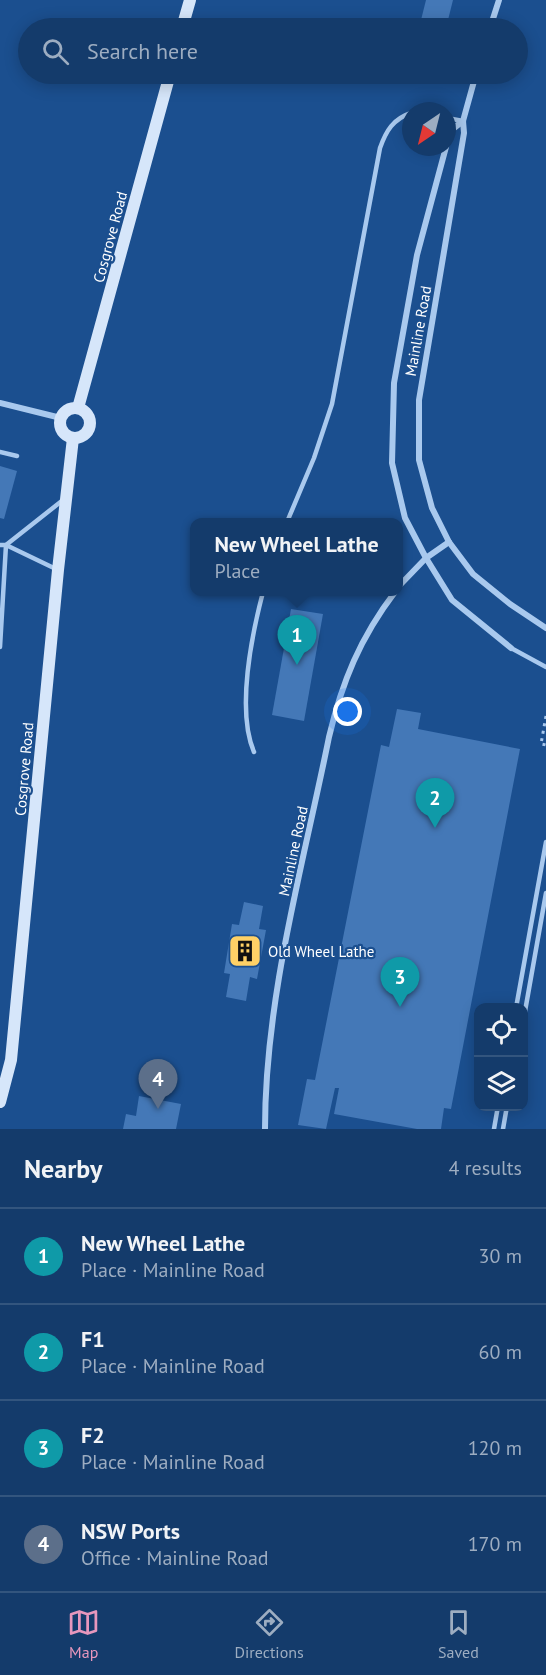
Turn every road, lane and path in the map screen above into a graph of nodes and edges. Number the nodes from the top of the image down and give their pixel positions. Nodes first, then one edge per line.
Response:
1 (190, 0) edge
2 (499, 0) edge
3 (185, 18) edge
4 (493, 18) edge
5 (167, 84) edge
6 (473, 84) edge
7 (402, 117) edge
8 (456, 120) edge
9 (463, 122) junction
10 (456, 127) edge
11 (444, 156) edge
12 (0, 403) edge
13 (78, 408) junction
14 (60, 418) junction
15 (73, 438) junction
16 (0, 452) edge
17 (17, 456) dead end
18 (65, 499) junction
19 (289, 518) edge
20 (449, 542) junction
21 (3, 545) edge
22 (426, 558) junction
23 (57, 570) junction
24 (403, 582) edge
25 (262, 596) edge
26 (391, 596) edge
27 (546, 628) edge
28 (0, 647) edge
29 (511, 648) joint
30 (546, 667) edge
31 (546, 716) edge
32 (546, 745) edge
33 (254, 752) dead end
34 (546, 842) edge
35 (546, 893) edge
36 (517, 1003) edge
37 (526, 1003) edge
38 (0, 1102) edge
39 (497, 1111) edge
40 (506, 1111) edge
41 (265, 1129) edge
42 (494, 1129) edge
43 (503, 1129) edge

1 - 3 main road
2 - 4 street
5 - 13 main road, Cosgrove Road
6 - 9 street, Mainline Road
7 - 19 lane
8 - 9 lane
9 - 10 street, Mainline Road
9 - 20 street, Mainline Road
11 - 22 street, Mainline Road
12 - 14 street
13 - 14 main road
13 - 15 main road
14 - 15 main road
15 - 18 main road, Cosgrove Road
16 - 17 lane
18 - 21 lane
18 - 23 main road, Cosgrove Road
20 - 22 street
20 - 27 street, Mainline Road
21 - 23 lane
21 - 28 lane
22 - 24 street
22 - 29 street, Mainline Road
23 - 38 main road, Cosgrove Road
25 - 33 lane
26 - 41 street, Mainline Road
29 - 30 lane, Mainline Road
31 - 32 path
34 - 36 lane
35 - 37 lane
39 - 42 lane
40 - 43 lane

